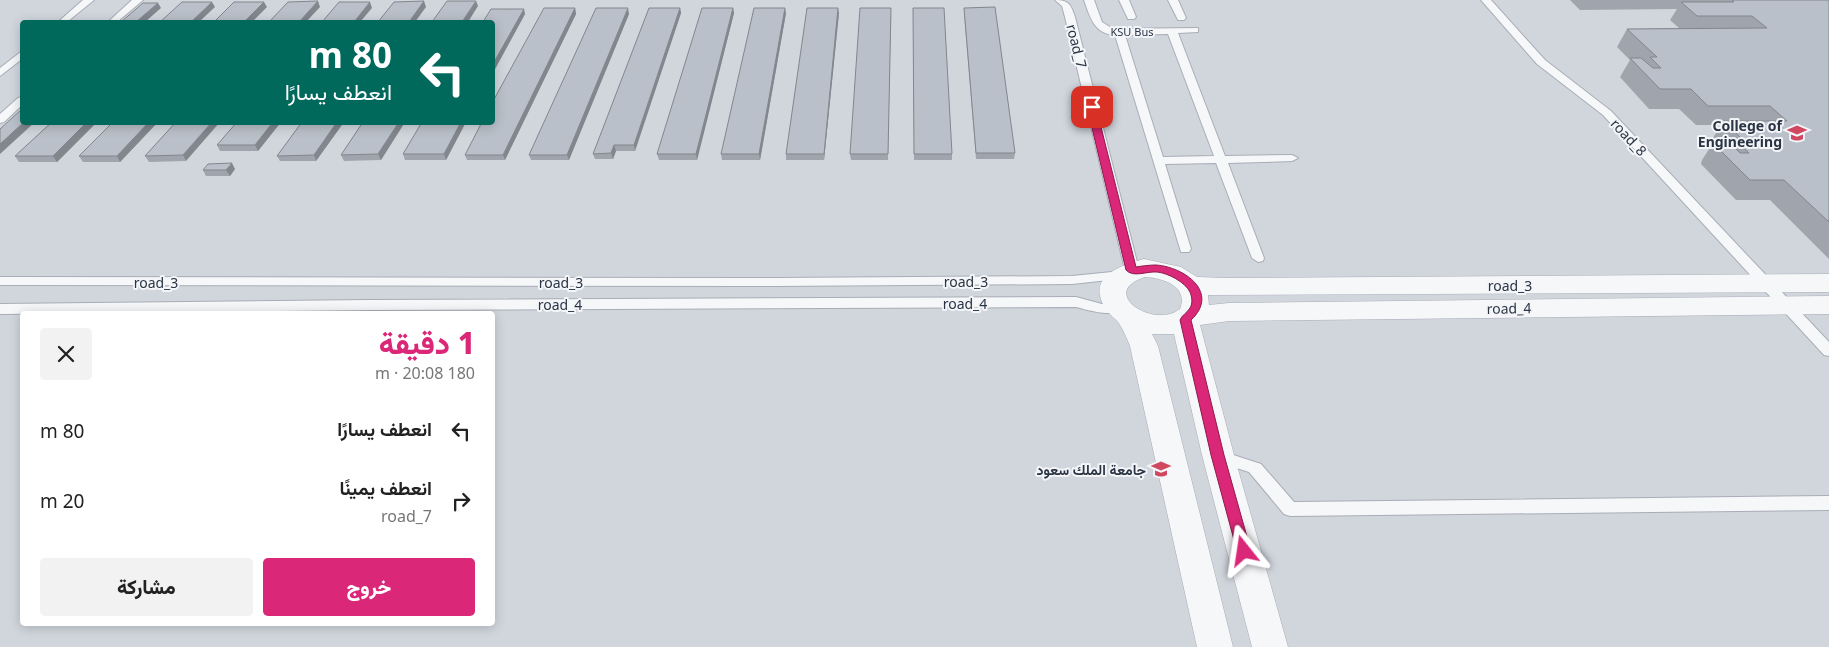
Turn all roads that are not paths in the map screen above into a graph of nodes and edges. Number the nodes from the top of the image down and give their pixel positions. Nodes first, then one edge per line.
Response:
1 (89, 0) edge
2 (138, 0) edge
3 (1060, 0) edge
4 (1089, 0) edge
5 (1124, 0) edge
6 (1173, 0) edge
7 (1486, 0) edge
8 (1131, 18) dead end
9 (1181, 18) dead end
10 (64, 20) edge
11 (114, 20) edge
12 (1195, 30) dead end
13 (1172, 31) junction
14 (1119, 32) junction
15 (20, 56) edge
16 (0, 73) edge
17 (20, 102) edge
18 (3, 116) edge
19 (1292, 158) dead end
20 (1221, 160) junction
21 (1158, 161) junction
22 (1185, 249) dead end
23 (1258, 258) dead end
24 (1127, 273) junction
25 (0, 282) edge
26 (1829, 282) edge
27 (1765, 283) junction
28 (1190, 285) junction
29 (1787, 305) junction
30 (1829, 305) edge
31 (0, 309) edge
32 (1125, 313) junction
33 (1187, 318) junction
34 (1829, 351) edge
35 (1218, 455) junction
36 (1829, 504) edge
37 (1215, 647) edge
38 (1270, 647) edge

1 - 10 lane
2 - 11 lane
3 - 24 lane, road_7
4 - 14 lane, KSU Bus
5 - 8 lane
6 - 9 lane
7 - 27 lane, road_8
12 - 13 lane, KSU Bus
13 - 14 lane, KSU Bus
13 - 20 lane
14 - 21 lane
15 - 16 lane
17 - 18 lane
19 - 20 lane
20 - 21 lane
20 - 23 lane
21 - 22 lane
24 - 25 lane, road_3
24 - 28 street
24 - 32 street
26 - 27 street, road_3
27 - 28 street, road_3
27 - 29 lane, road_8
28 - 33 street
29 - 30 street, road_4
29 - 33 street, road_4
29 - 34 lane, road_8
31 - 32 lane, road_4
32 - 33 street
32 - 37 street
33 - 35 street
35 - 36 lane
35 - 38 street

